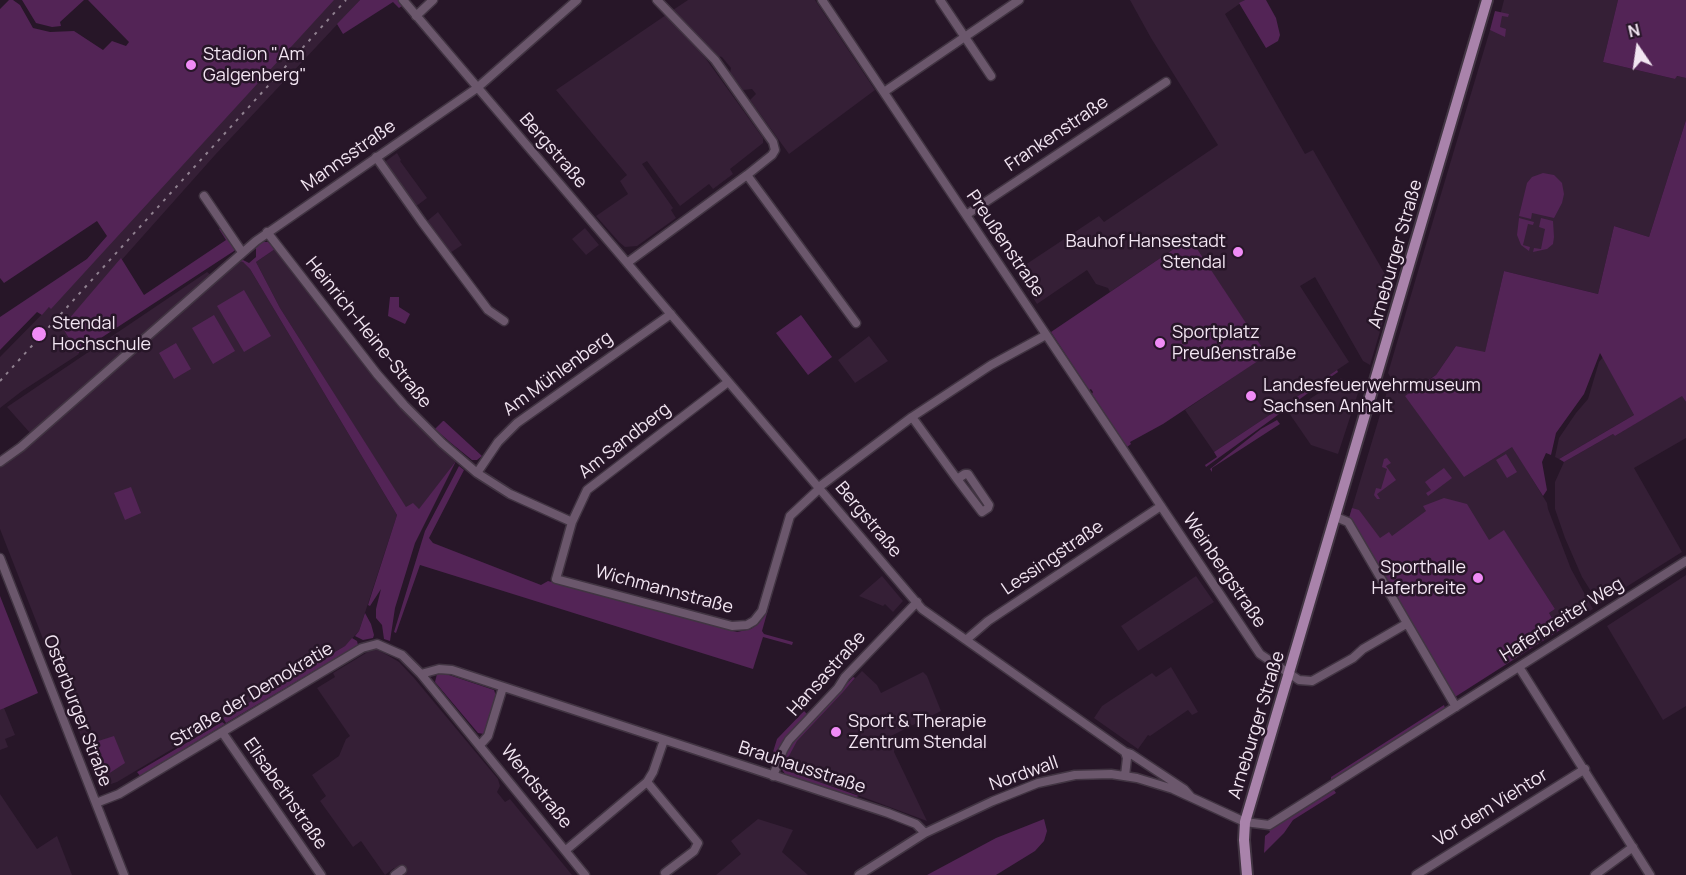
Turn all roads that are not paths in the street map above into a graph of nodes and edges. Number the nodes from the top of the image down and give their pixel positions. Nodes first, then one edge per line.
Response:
1 (403, 0) edge
2 (434, 0) edge
3 (577, 0) edge
4 (657, 0) edge
5 (822, 0) edge
6 (940, 0) edge
7 (1019, 0) edge
8 (1487, 0) edge
9 (416, 16) junction
10 (964, 37) junction
11 (991, 76) dead end
12 (1166, 82) dead end
13 (477, 88) junction
14 (884, 92) junction
15 (376, 157) junction
16 (747, 175) junction
17 (204, 196) dead end
18 (966, 215) junction
19 (267, 232) junction
20 (242, 252) junction
21 (627, 263) junction
22 (671, 314) junction
23 (504, 321) dead end
24 (856, 323) dead end
25 (1046, 335) junction
26 (728, 382) junction
27 (912, 417) junction
28 (0, 462) edge
29 (477, 473) junction
30 (957, 479) dead end
31 (819, 488) junction
32 (1161, 506) junction
33 (1336, 517) junction
34 (572, 522) junction
35 (0, 558) edge
36 (1686, 561) edge
37 (556, 579) joint
38 (917, 603) junction
39 (1406, 624) junction
40 (966, 640) junction
41 (1519, 667) junction
42 (421, 674) junction
43 (1289, 674) junction
44 (504, 687) junction
45 (1456, 707) junction
46 (222, 732) junction
47 (664, 740) junction
48 (480, 745) junction
49 (1125, 752) junction
50 (1585, 769) junction
51 (774, 776) junction
52 (1125, 776) junction
53 (647, 782) junction
54 (1191, 797) junction
55 (96, 803) junction
56 (1245, 822) junction
57 (925, 833) junction
58 (1633, 847) junction
59 (566, 850) junction
60 (665, 873) dead end
61 (124, 875) edge
62 (321, 875) edge
63 (585, 875) edge
64 (859, 875) edge
65 (1247, 875) edge
66 (1416, 875) edge
67 (1595, 875) edge
68 (1650, 875) edge

1 - 9 street, Bergstraße
2 - 9 street
3 - 13 street, Mannsstraße
4 - 16 street
5 - 14 street, Preußenstraße
6 - 10 street
7 - 10 street
8 - 33 main road, Arneburger Straße
9 - 13 street, Bergstraße
10 - 11 street
10 - 14 street
12 - 18 street, Frankenstraße
13 - 15 street, Mannsstraße
13 - 21 street, Bergstraße
14 - 18 street, Preußenstraße
15 - 19 street, Mannsstraße
15 - 23 street
16 - 21 street
16 - 24 street
17 - 20 street
18 - 25 street, Preußenstraße
19 - 20 street, Mannsstraße
19 - 29 street, Heinrich-Heine-Straße
20 - 28 street, Mannsstraße
21 - 22 street, Bergstraße
22 - 26 street, Bergstraße
22 - 29 street, Am Mühlenberg
25 - 27 street
25 - 32 street, Preußenstraße
26 - 31 street, Bergstraße
26 - 34 street, Am Sandberg
27 - 30 street
27 - 31 street
29 - 34 street, Heinrich-Heine-Straße
31 - 37 street, Wichmannstraße
31 - 38 street, Bergstraße
32 - 40 street, Lessingstraße
32 - 43 street, Weinbergstraße
33 - 39 street
33 - 43 main road, Arneburger Straße
34 - 37 street, Am Sandberg
35 - 55 street, Osterburger Straße
36 - 41 street, Haferbreiter Weg
38 - 40 street, Bergstraße
38 - 51 street, Hansastraße
39 - 43 street
39 - 45 street
40 - 49 street, Bergstraße
41 - 45 street, Haferbreiter Weg
41 - 50 street
42 - 44 street, Brauhausstraße
42 - 46 street, Straße der Demokratie
42 - 48 street, Wendstraße
43 - 56 main road, Arneburger Straße
44 - 47 street, Brauhausstraße
44 - 48 street, Wendstraße
45 - 56 street, Haferbreiter Weg
46 - 55 street, Straße der Demokratie
46 - 62 street, Elisabethstraße
47 - 51 street, Brauhausstraße
47 - 53 street
48 - 59 street, Wendstraße
49 - 52 street
49 - 54 street, Bergstraße
50 - 58 street
50 - 66 street, Vor dem Viehtor
51 - 57 street, Brauhausstraße
52 - 54 street, Nordwall
52 - 57 street, Nordwall
53 - 59 street, Wendstraße
53 - 60 street
54 - 56 street, Nordwall
55 - 61 street, Osterburger Straße
56 - 65 main road, Arneburger Straße
57 - 64 street, Nordwall
58 - 67 street
58 - 68 street
59 - 63 street, Wendstraße

